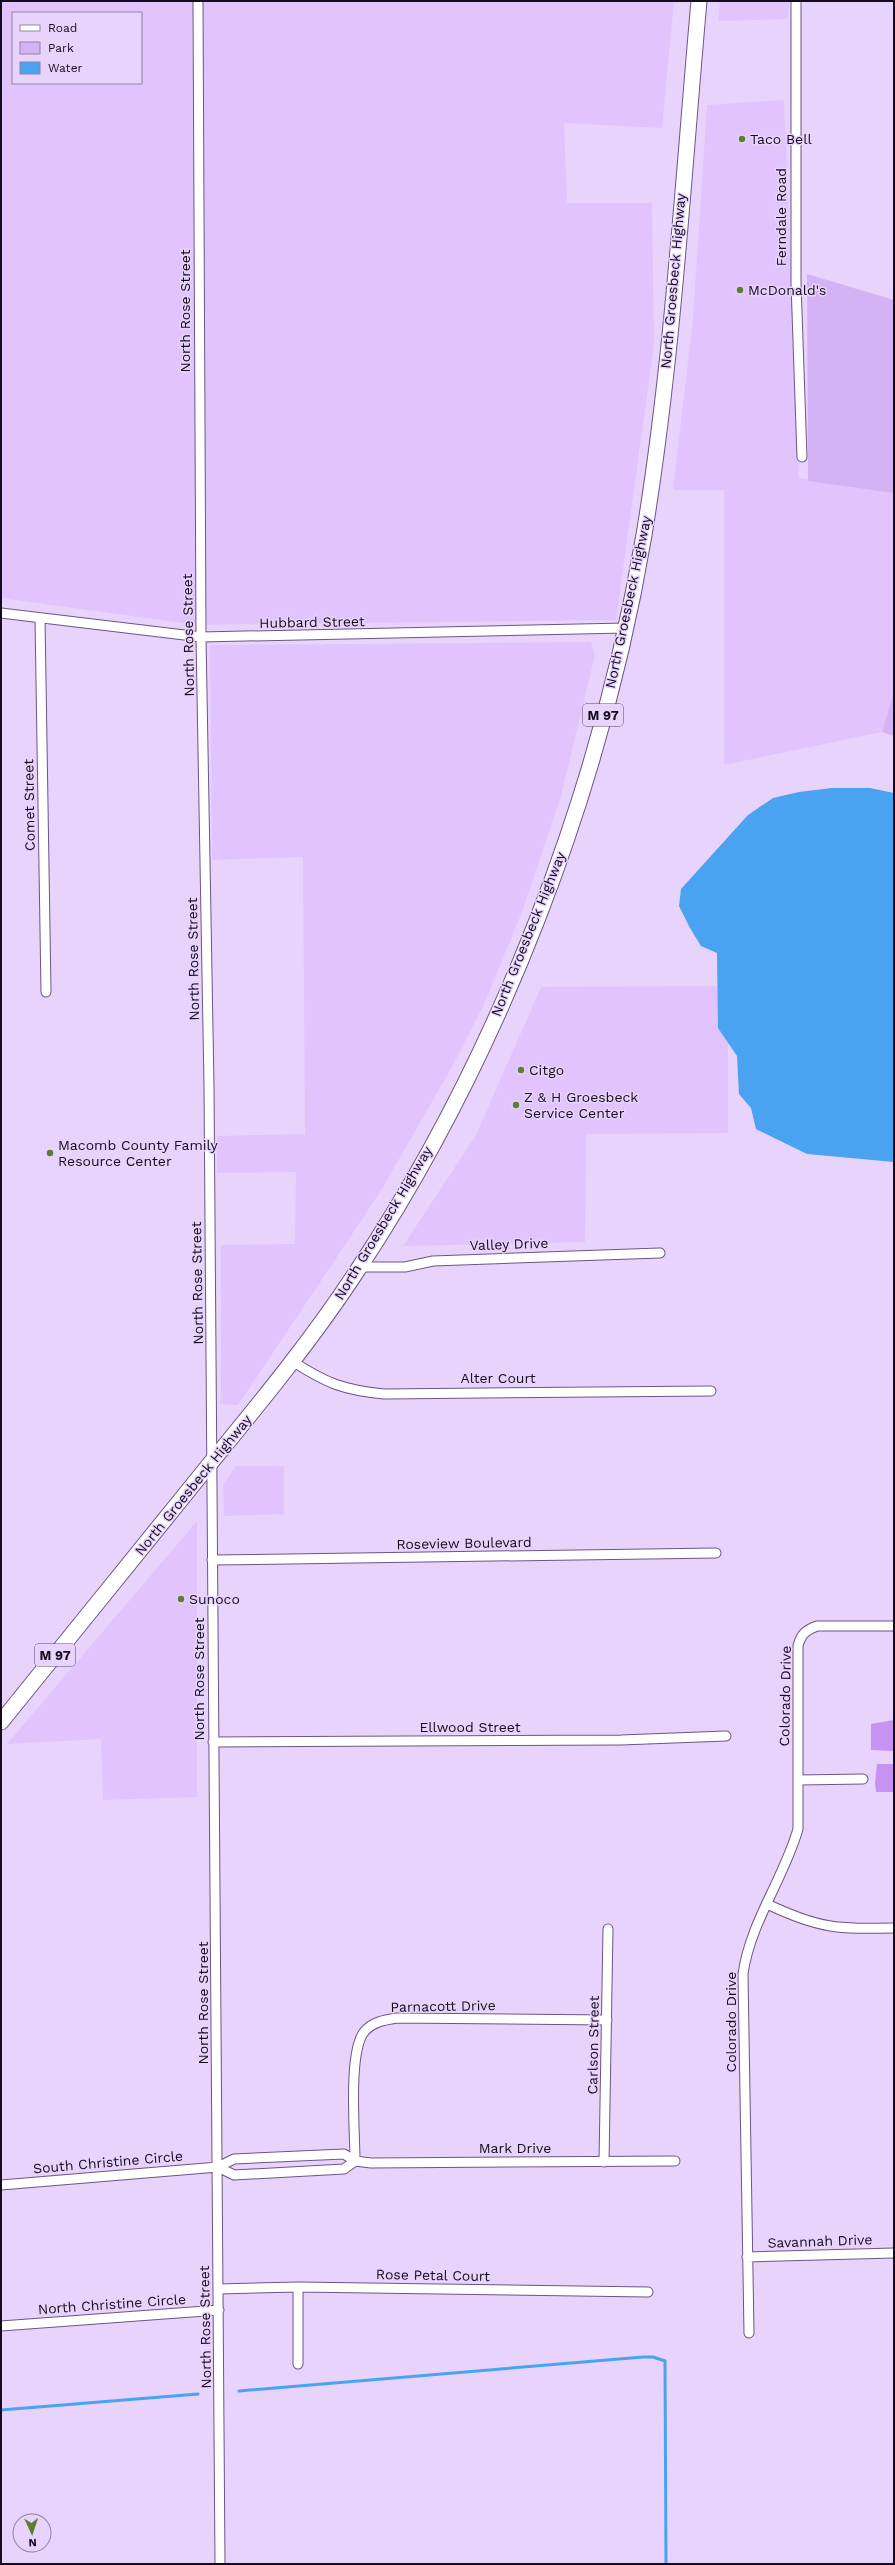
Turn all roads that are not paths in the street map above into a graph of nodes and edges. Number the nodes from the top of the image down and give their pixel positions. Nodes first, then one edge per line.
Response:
1 (198, 1) edge
2 (699, 1) edge
3 (796, 1) edge
4 (802, 457) dead end
5 (1, 613) edge
6 (40, 618) junction
7 (626, 628) junction
8 (201, 637) junction
9 (46, 992) dead end
10 (660, 1253) dead end
11 (359, 1267) junction
12 (292, 1362) junction
13 (711, 1391) dead end
14 (212, 1461) junction
15 (716, 1553) dead end
16 (212, 1560) junction
17 (894, 1626) edge
18 (1, 1722) edge
19 (726, 1736) dead end
20 (213, 1742) junction
21 (863, 1779) dead end
22 (799, 1780) junction
23 (767, 1904) junction
24 (894, 1928) edge
25 (608, 1929) dead end
26 (607, 2020) junction
27 (355, 2161) junction
28 (604, 2162) junction
29 (675, 2162) dead end
30 (218, 2167) junction
31 (1, 2184) edge
32 (894, 2253) edge
33 (747, 2257) junction
34 (298, 2288) junction
35 (219, 2289) junction
36 (648, 2292) dead end
37 (219, 2310) junction
38 (4, 2326) edge
39 (749, 2333) dead end
40 (298, 2364) dead end
41 (220, 2564) edge

1 - 8 street, North Rose Street
2 - 7 main road, North Groesbeck Highway / M 97
3 - 4 street, Ferndale Road
5 - 6 street, Hubbard Street
6 - 8 street, Hubbard Street
6 - 9 street, Comet Street
7 - 8 street, Hubbard Street
7 - 11 main road, North Groesbeck Highway / M 97
8 - 14 street, North Rose Street
10 - 11 street, Valley Drive
11 - 12 main road, North Groesbeck Highway / M 97
12 - 13 street, Alter Court
12 - 14 main road, North Groesbeck Highway / M 97
14 - 16 street, North Rose Street
14 - 18 main road, North Groesbeck Highway / M 97
15 - 16 street, Roseview Boulevard
16 - 20 street, North Rose Street
17 - 22 street, Colorado Drive
19 - 20 street, Ellwood Street
20 - 30 street, North Rose Street
21 - 22 street
22 - 23 street, Colorado Drive
23 - 24 street
23 - 33 street, Colorado Drive
25 - 26 street, Carlson Street
26 - 27 street, Parnacott Drive
26 - 28 street, Carlson Street
27 - 28 street, Mark Drive
27 - 30 street, Mark Drive
27 - 30 street
28 - 29 street, Mark Drive
30 - 31 street, South Christine Circle
30 - 35 street, North Rose Street
32 - 33 street, Savannah Drive
33 - 39 street, Colorado Drive
34 - 35 street, Rose Petal Court
34 - 36 street, Rose Petal Court
34 - 40 street
35 - 37 street, North Rose Street
37 - 38 street, North Christine Circle
37 - 41 street, North Rose Street

